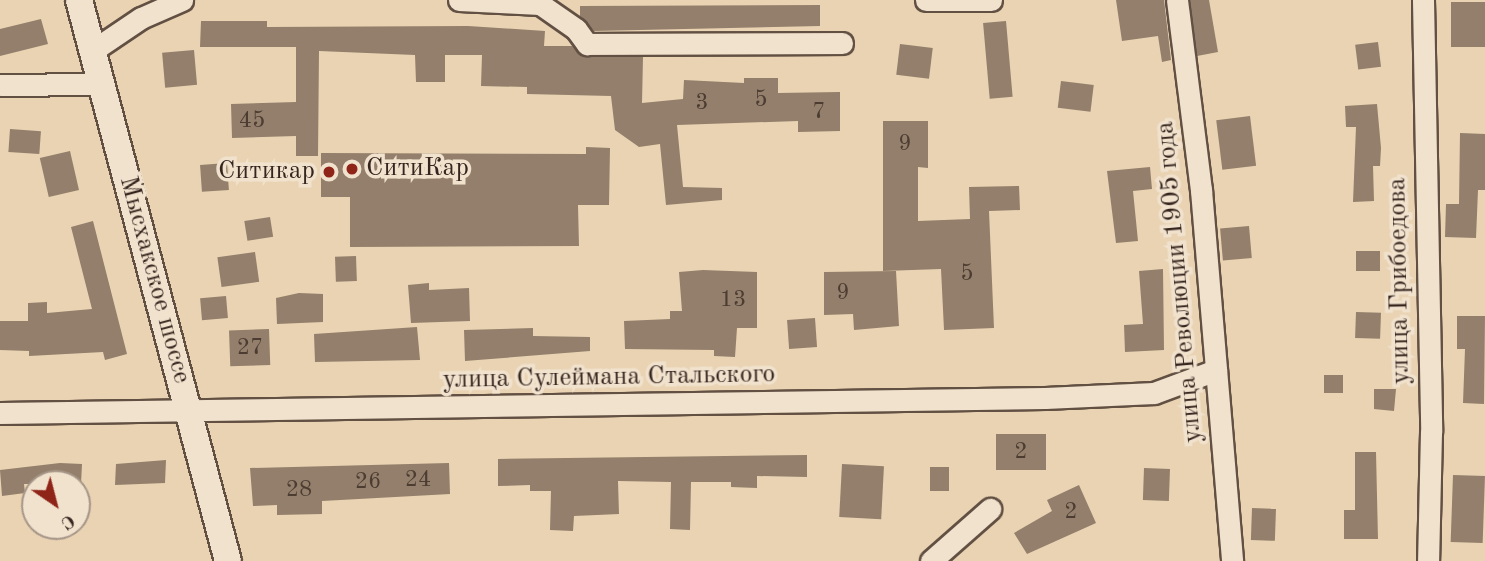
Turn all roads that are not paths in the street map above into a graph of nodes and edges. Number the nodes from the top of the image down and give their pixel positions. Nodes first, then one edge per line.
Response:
1 (79, 0) edge
2 (182, 0) edge
3 (459, 0) edge
4 (926, 0) edge
5 (991, 0) edge
6 (1177, 0) edge
7 (1423, 0) edge
8 (542, 2) edge
9 (842, 43) dead end
10 (92, 51) junction
11 (101, 84) junction
12 (0, 85) edge
13 (1216, 370) junction
14 (0, 413) edge
15 (190, 413) junction
16 (990, 509) dead end
17 (228, 561) edge
18 (931, 561) edge
19 (1232, 561) edge
20 (1428, 561) edge

1 - 10 street, Мысхакское шоссе
2 - 10 street
3 - 8 street
4 - 5 street
6 - 13 street, улица Революции 1905 года
7 - 20 street, улица Грибоедова
8 - 9 street
10 - 11 street, Мысхакское шоссе
11 - 12 street
11 - 15 street, Мысхакское шоссе
13 - 15 street, улица Сулеймана Стальского
13 - 19 street, улица Революции 1905 года
14 - 15 street, улица Сулеймана Стальского
15 - 17 street, Мысхакское шоссе
16 - 18 street

